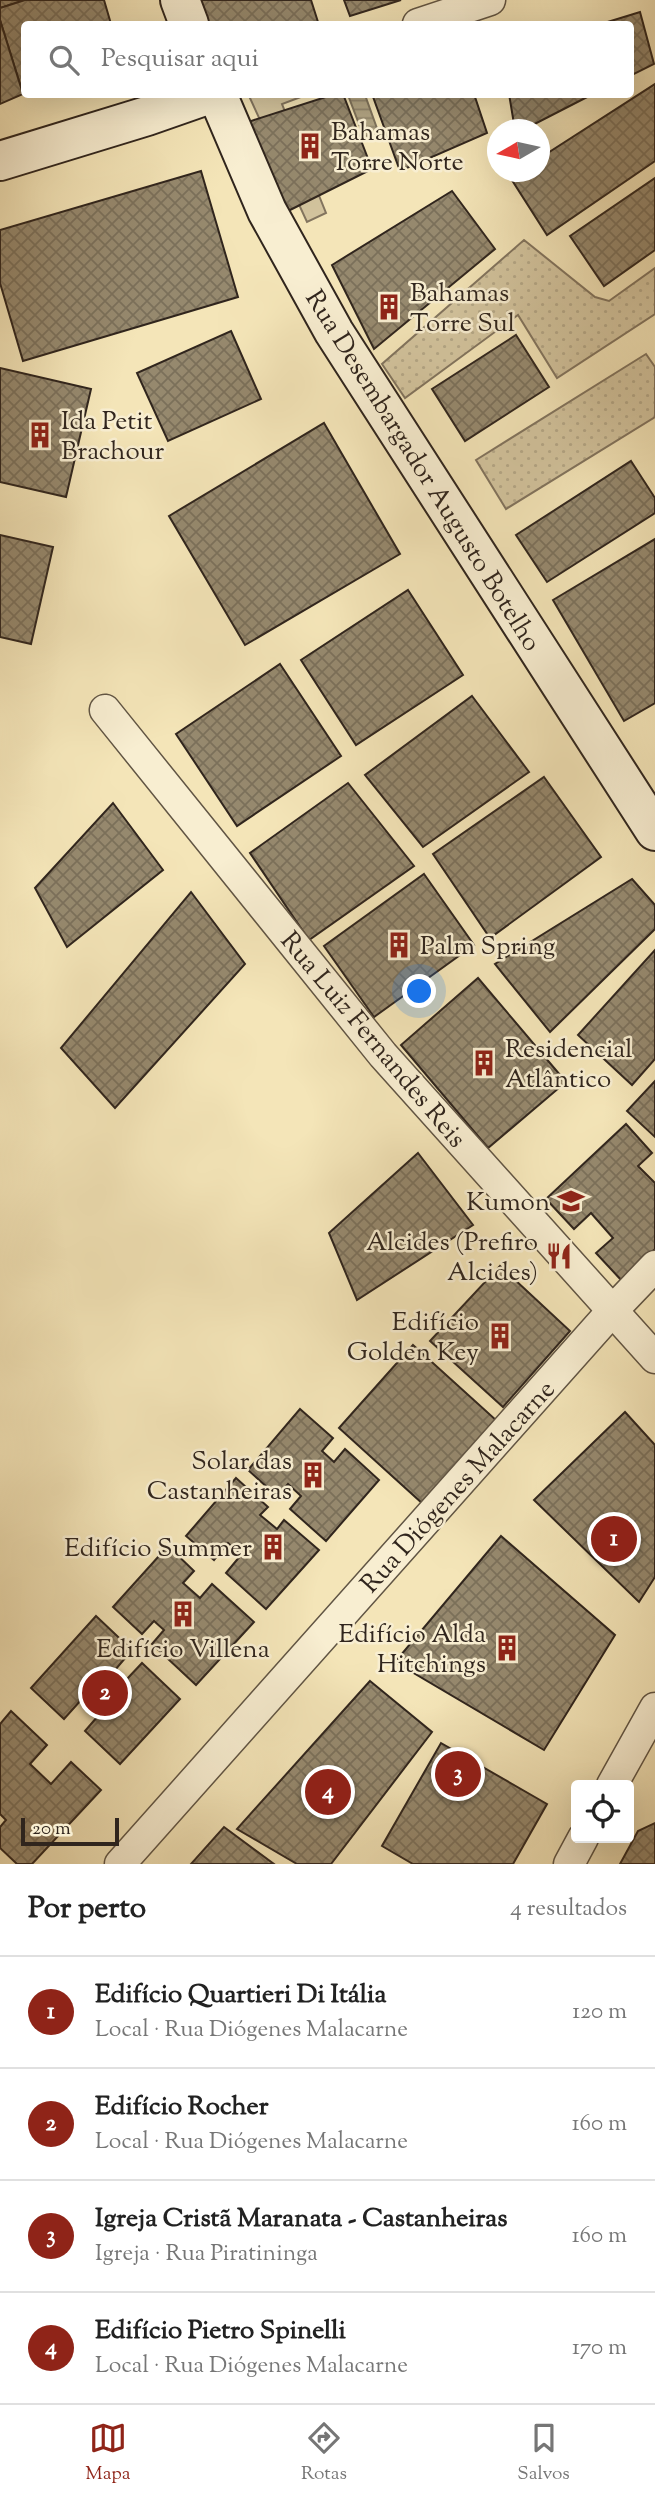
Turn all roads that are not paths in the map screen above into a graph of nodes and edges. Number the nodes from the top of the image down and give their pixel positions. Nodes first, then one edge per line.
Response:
1 (180, 0) edge
2 (490, 0) edge
3 (188, 21) edge
4 (427, 21) edge
5 (199, 98) edge
6 (219, 98) edge
7 (0, 161) edge
8 (105, 710) dead end
9 (655, 831) edge
10 (655, 1266) edge
11 (612, 1310) junction
12 (655, 1358) edge
13 (655, 1709) edge
14 (615, 1780) edge
15 (580, 1843) edge
16 (120, 1864) edge
17 (569, 1864) edge

1 - 3 street
2 - 4 street
5 - 7 street
6 - 9 street, Rua Desembargador Augusto Botelho
8 - 11 street, Rua Luiz Fernandes Reis
10 - 11 street, Rua Diógenes Malacarne
11 - 12 street, Rua Luiz Fernandes Reis
11 - 16 street, Rua Diógenes Malacarne
13 - 14 street
15 - 17 street

